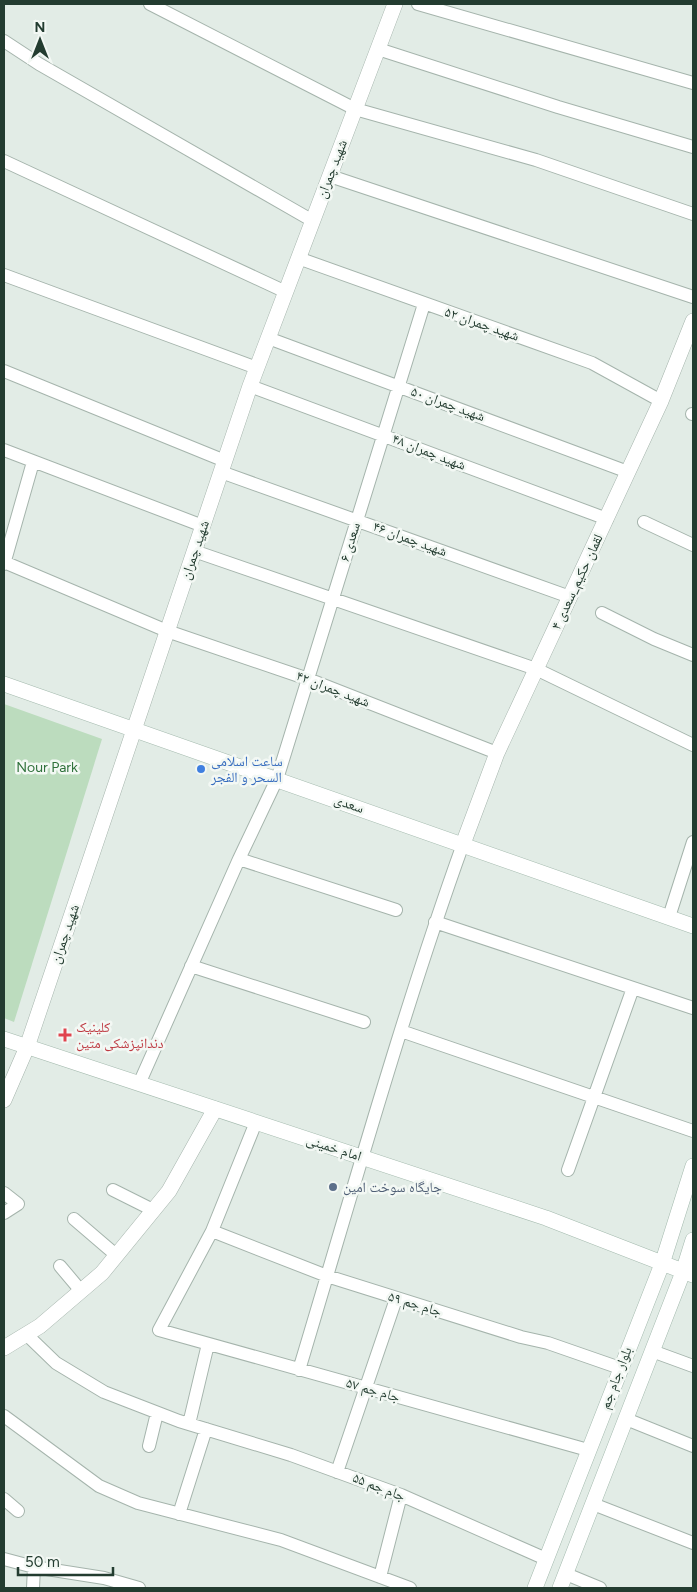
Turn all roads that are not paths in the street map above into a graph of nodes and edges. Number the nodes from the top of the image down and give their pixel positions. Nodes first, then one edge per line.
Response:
1 (150, 4) edge
2 (395, 4) edge
3 (418, 4) edge
4 (4, 41) edge
5 (378, 49) junction
6 (693, 83) edge
7 (355, 109) junction
8 (693, 147) edge
9 (4, 160) edge
10 (330, 176) junction
11 (693, 214) edge
12 (313, 221) junction
13 (298, 258) junction
14 (4, 274) edge
15 (286, 292) junction
16 (693, 298) edge
17 (424, 304) junction
18 (693, 321) edge
19 (268, 338) junction
20 (257, 368) junction
21 (4, 371) edge
22 (250, 386) junction
23 (398, 386) junction
24 (661, 401) junction
25 (383, 435) junction
26 (4, 450) edge
27 (33, 462) junction
28 (223, 467) junction
29 (628, 472) junction
30 (607, 519) junction
31 (357, 520) junction
32 (644, 522) dead end
33 (202, 526) junction
34 (693, 545) edge
35 (194, 550) junction
36 (4, 563) edge
37 (570, 597) junction
38 (332, 599) junction
39 (602, 613) dead end
40 (167, 631) junction
41 (693, 655) edge
42 (536, 670) junction
43 (308, 679) junction
44 (4, 684) edge
45 (134, 730) junction
46 (693, 745) edge
47 (496, 753) junction
48 (277, 779) junction
49 (693, 842) edge
50 (464, 844) junction
51 (239, 859) junction
52 (396, 910) dead end
53 (669, 918) junction
54 (435, 922) junction
55 (693, 926) edge
56 (191, 966) junction
57 (633, 988) junction
58 (693, 1008) edge
59 (364, 1022) dead end
60 (401, 1031) junction
61 (4, 1040) edge
62 (27, 1047) junction
63 (139, 1084) junction
64 (594, 1098) junction
65 (4, 1100) edge
66 (215, 1109) junction
67 (256, 1122) junction
68 (693, 1130) edge
69 (363, 1158) junction
70 (693, 1166) edge
71 (568, 1170) dead end
72 (113, 1190) dead end
73 (4, 1193) edge
74 (154, 1210) junction
75 (4, 1213) edge
76 (74, 1219) dead end
77 (212, 1232) junction
78 (693, 1240) edge
79 (116, 1255) junction
80 (662, 1264) junction
81 (60, 1266) dead end
82 (688, 1274) edge
83 (327, 1276) junction
84 (81, 1291) junction
85 (396, 1298) junction
86 (26, 1334) junction
87 (208, 1344) junction
88 (4, 1348) edge
89 (652, 1351) junction
90 (693, 1366) edge
91 (620, 1368) junction
92 (299, 1370) junction
93 (366, 1388) junction
94 (157, 1413) junction
95 (4, 1416) edge
96 (626, 1419) junction
97 (189, 1424) junction
98 (206, 1430) junction
99 (149, 1446) dead end
100 (693, 1446) edge
101 (588, 1450) junction
102 (337, 1472) junction
103 (400, 1495) junction
104 (4, 1499) edge
105 (593, 1504) junction
106 (18, 1511) dead end
107 (179, 1514) junction
108 (693, 1543) edge
109 (4, 1559) edge
110 (546, 1559) junction
111 (34, 1567) junction
112 (380, 1577) junction
113 (563, 1581) edge
114 (33, 1588) edge
115 (139, 1588) edge
116 (410, 1588) edge
117 (535, 1588) edge
118 (600, 1588) edge

1 - 7 street
2 - 5 main road, شهید چمران
3 - 6 street
4 - 12 street
5 - 7 main road, شهید چمران
5 - 8 street
7 - 10 main road, شهید چمران
7 - 11 street
9 - 15 street
10 - 12 main road, شهید چمران
10 - 16 street
12 - 13 main road, شهید چمران
13 - 15 main road, شهید چمران
13 - 17 street, شهید چمران ۵۲
14 - 20 street
15 - 19 main road, شهید چمران
17 - 23 street, سعدی ۶
17 - 24 street, شهید چمران ۵۲
18 - 24 main road, لقمان حکیم_سعدی ۴
19 - 20 main road, شهید چمران
19 - 23 street, شهید چمران ۵۰
20 - 22 main road, شهید چمران
21 - 28 street, شهید چمران ۴۶
22 - 25 street, شهید چمران ۴۸
22 - 28 main road, شهید چمران
23 - 25 street, سعدی ۶
23 - 29 street, شهید چمران ۵۰
24 - 29 main road, لقمان حکیم_سعدی ۴
25 - 30 street, شهید چمران ۴۸
25 - 31 street, سعدی ۶
26 - 27 street
27 - 33 street
27 - 36 street
28 - 31 street, شهید چمران ۴۶
28 - 33 main road, شهید چمران
29 - 30 main road, لقمان حکیم_سعدی ۴
30 - 37 main road, لقمان حکیم_سعدی ۴
31 - 37 street, شهید چمران ۴۶
31 - 38 street, سعدی ۶
32 - 34 street
33 - 35 main road, شهید چمران
35 - 38 street
35 - 40 main road, شهید چمران
36 - 40 street, شهید چمران ۴۲
37 - 42 main road, لقمان حکیم_سعدی ۴
38 - 42 street
38 - 43 street, سعدی ۶
39 - 41 street
40 - 43 street, شهید چمران ۴۲
40 - 45 main road, شهید چمران
42 - 46 street
42 - 47 main road, لقمان حکیم_سعدی ۴
43 - 47 street, شهید چمران ۴۲
43 - 48 street, سعدی ۶
44 - 45 main road, سعدی
45 - 48 main road, سعدی
45 - 62 main road, شهید چمران
47 - 50 main road, لقمان حکیم_سعدی ۴
48 - 50 main road, سعدی
48 - 51 street, سعدی ۶
49 - 53 street
50 - 53 main road, سعدی
50 - 54 street
51 - 52 street
51 - 56 street, سعدی ۶
53 - 55 main road, سعدی
54 - 57 street
54 - 60 street
56 - 59 street
56 - 63 street, سعدی ۶
57 - 58 street
57 - 64 street
60 - 64 street
60 - 69 street
61 - 62 main road, امام خمینی
62 - 63 main road, امام خمینی
62 - 65 main road, شهید چمران
63 - 66 main road, امام خمینی
64 - 68 street
64 - 71 street
66 - 67 main road, امام خمینی
66 - 74 main road
67 - 69 main road, امام خمینی
67 - 77 street
69 - 80 main road, امام خمینی
69 - 83 street
70 - 80 main road, بلوار جام جم
72 - 74 street
73 - 75 street
74 - 79 main road
76 - 79 street
77 - 83 street, جام جم ۵۹
77 - 87 street, جام جم ۵۷
78 - 82 main road, بلوار جام جم
79 - 84 main road
80 - 82 main road, امام خمینی
80 - 91 main road, بلوار جام جم
81 - 84 street
82 - 89 main road, بلوار جام جم
83 - 85 street, جام جم ۵۹
83 - 92 street
84 - 86 main road
85 - 91 street, جام جم ۵۹
85 - 93 street
86 - 88 main road
86 - 94 street, جام جم ۵۵
87 - 92 street, جام جم ۵۷
87 - 97 street
89 - 90 street
89 - 96 main road, بلوار جام جم
91 - 101 main road, بلوار جام جم
92 - 93 street, جام جم ۵۷
93 - 101 street, جام جم ۵۷
93 - 102 street
94 - 97 street, جام جم ۵۵
94 - 99 street
95 - 107 street
96 - 100 street
96 - 105 main road, بلوار جام جم
97 - 98 street, جام جم ۵۵
98 - 102 street, جام جم ۵۵
98 - 107 street
101 - 110 main road, بلوار جام جم
102 - 103 street, جام جم ۵۵
103 - 110 street, جام جم ۵۵
103 - 112 street
104 - 106 street
105 - 108 street
105 - 113 main road, بلوار جام جم
107 - 112 street
109 - 111 street
110 - 117 main road, بلوار جام جم
111 - 114 street
111 - 115 street
112 - 116 street
113 - 118 street

